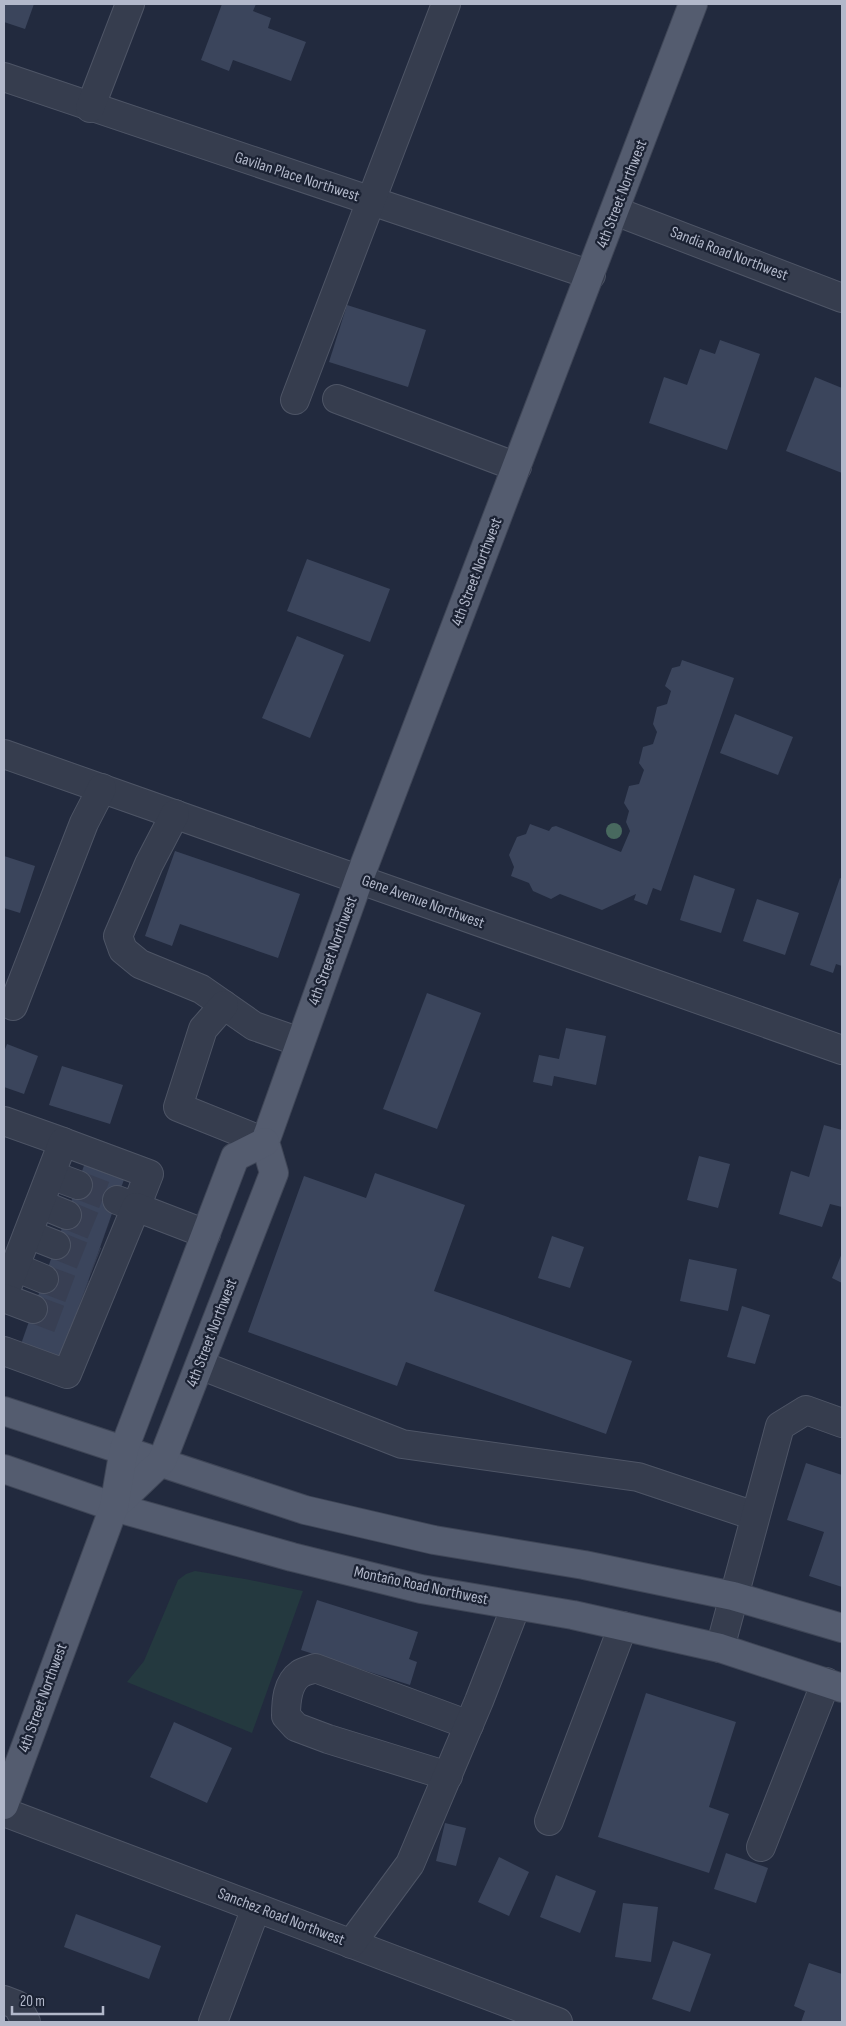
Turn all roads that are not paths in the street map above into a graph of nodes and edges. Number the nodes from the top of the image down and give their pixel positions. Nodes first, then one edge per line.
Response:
1 (130, 4) edge
2 (446, 4) edge
3 (693, 4) edge
4 (4, 77) edge
5 (90, 108) junction
6 (372, 202) junction
7 (615, 211) junction
8 (591, 275) junction
9 (842, 298) edge
10 (337, 399) dead end
11 (295, 400) dead end
12 (517, 467) junction
13 (4, 754) edge
14 (102, 788) junction
15 (175, 814) junction
16 (359, 879) junction
17 (224, 1005) junction
18 (14, 1006) dead end
19 (300, 1042) junction
20 (842, 1050) edge
21 (4, 1121) edge
22 (63, 1142) junction
23 (265, 1142) junction
24 (51, 1175) junction
25 (78, 1185) tunnel mouth
26 (40, 1204) junction
27 (127, 1204) junction
28 (67, 1215) tunnel mouth
29 (28, 1234) junction
30 (206, 1234) junction
31 (56, 1245) tunnel mouth
32 (15, 1267) junction
33 (44, 1279) tunnel mouth
34 (4, 1296) edge
35 (34, 1309) tunnel mouth
36 (4, 1351) edge
37 (200, 1365) junction
38 (4, 1411) edge
39 (842, 1423) edge
40 (124, 1449) junction
41 (162, 1462) junction
42 (4, 1469) edge
43 (114, 1506) junction
44 (755, 1516) junction
45 (733, 1596) junction
46 (516, 1606) junction
47 (623, 1626) junction
48 (842, 1628) edge
49 (720, 1648) junction
50 (834, 1685) edge
51 (469, 1725) junction
52 (448, 1776) junction
53 (4, 1805) edge
54 (4, 1812) edge
55 (549, 1821) dead end
56 (761, 1847) dead end
57 (256, 1908) junction
58 (351, 1944) junction
59 (4, 2000) edge
60 (26, 2022) edge
61 (212, 2022) edge
62 (558, 2022) edge

1 - 5 street
2 - 6 street
3 - 7 main road, 4th Street Northwest
4 - 5 street, Gavilan Place Northwest
5 - 6 street, Gavilan Place Northwest
6 - 8 street, Gavilan Place Northwest
6 - 11 street
7 - 8 main road, 4th Street Northwest
7 - 9 street, Sandia Road Northwest
8 - 12 main road, 4th Street Northwest
10 - 12 street
12 - 16 main road, 4th Street Northwest
13 - 14 street, Gene Avenue Northwest
14 - 15 street, Gene Avenue Northwest
14 - 18 street
15 - 16 street, Gene Avenue Northwest
15 - 17 street
16 - 19 main road, 4th Street Northwest
16 - 20 street, Gene Avenue Northwest
17 - 19 street
17 - 23 street
19 - 23 main road, 4th Street Northwest
21 - 22 street
22 - 24 street
22 - 27 street
23 - 30 main road, 4th Street Northwest
23 - 37 main road, 4th Street Northwest
24 - 25 street
24 - 26 street
26 - 28 street
26 - 29 street
27 - 30 street
27 - 36 street
29 - 31 street
29 - 32 street
30 - 40 main road, 4th Street Northwest
32 - 33 street
32 - 34 street
34 - 35 street
37 - 41 main road, 4th Street Northwest
37 - 44 street
38 - 40 main road
39 - 44 street
40 - 41 main road
40 - 43 main road, 4th Street Northwest
41 - 43 main road, 4th Street Northwest
41 - 45 main road
42 - 43 main road, Montaño Road Northwest
43 - 46 main road, Montaño Road Northwest
43 - 53 main road, 4th Street Northwest
44 - 45 street
45 - 48 main road
45 - 49 street
46 - 47 main road, Montaño Road Northwest
46 - 51 street
47 - 49 main road, Montaño Road Northwest
47 - 55 street
49 - 50 main road, Montaño Road Northwest
50 - 56 street
51 - 52 street
51 - 52 street
52 - 58 street
54 - 57 street, Sanchez Road Northwest
57 - 58 street, Sanchez Road Northwest
57 - 61 street
58 - 62 street, Sanchez Road Northwest
59 - 60 street

